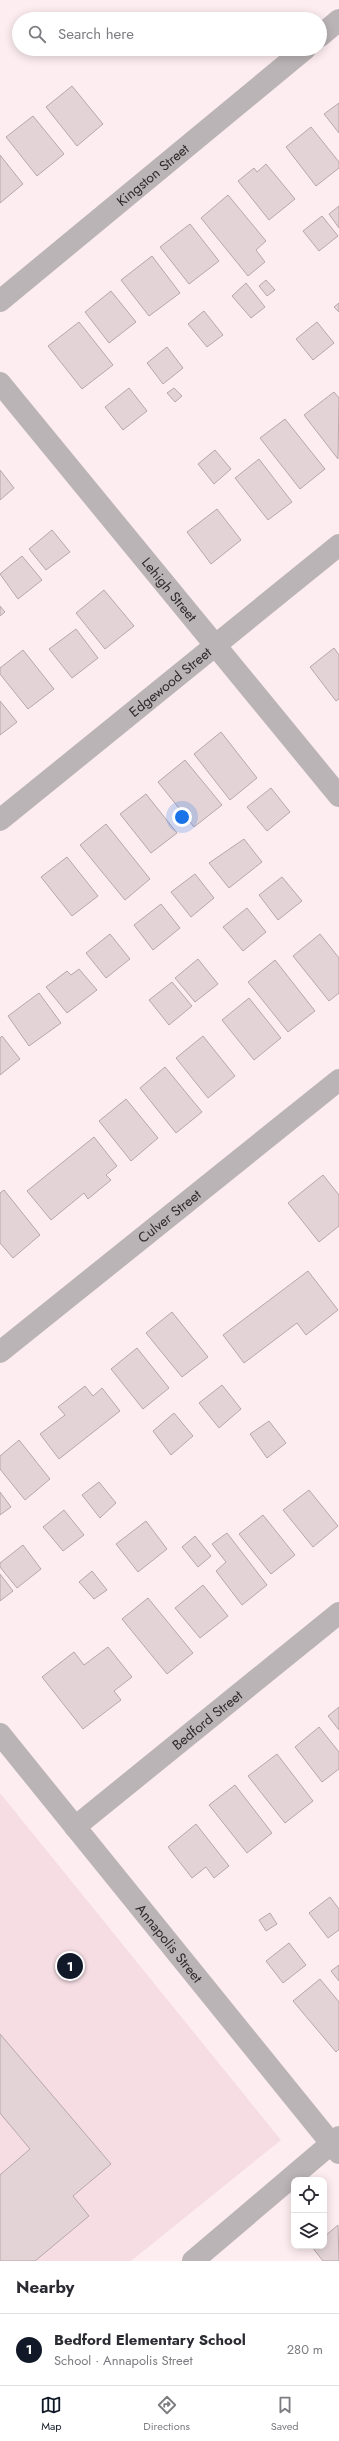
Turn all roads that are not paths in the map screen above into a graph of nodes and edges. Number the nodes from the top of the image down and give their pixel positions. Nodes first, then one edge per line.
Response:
1 (339, 20) edge
2 (327, 30) edge
3 (296, 56) edge
4 (0, 301) edge
5 (0, 383) edge
6 (339, 544) edge
7 (215, 646) junction
8 (339, 796) edge
9 (0, 820) edge
10 (339, 1080) edge
11 (0, 1352) edge
12 (339, 1613) edge
13 (0, 1734) edge
14 (75, 1827) junction
15 (336, 2144) edge
16 (193, 2261) edge

1 - 2 street
3 - 4 street, Kingston Street
5 - 7 street, Lehigh Street
6 - 7 street, Edgewood Street
7 - 8 street, Lehigh Street
7 - 9 street, Edgewood Street
10 - 11 street, Culver Street
12 - 14 street, Bedford Street
13 - 14 street, Annapolis Street
14 - 15 street, Annapolis Street
15 - 16 street

